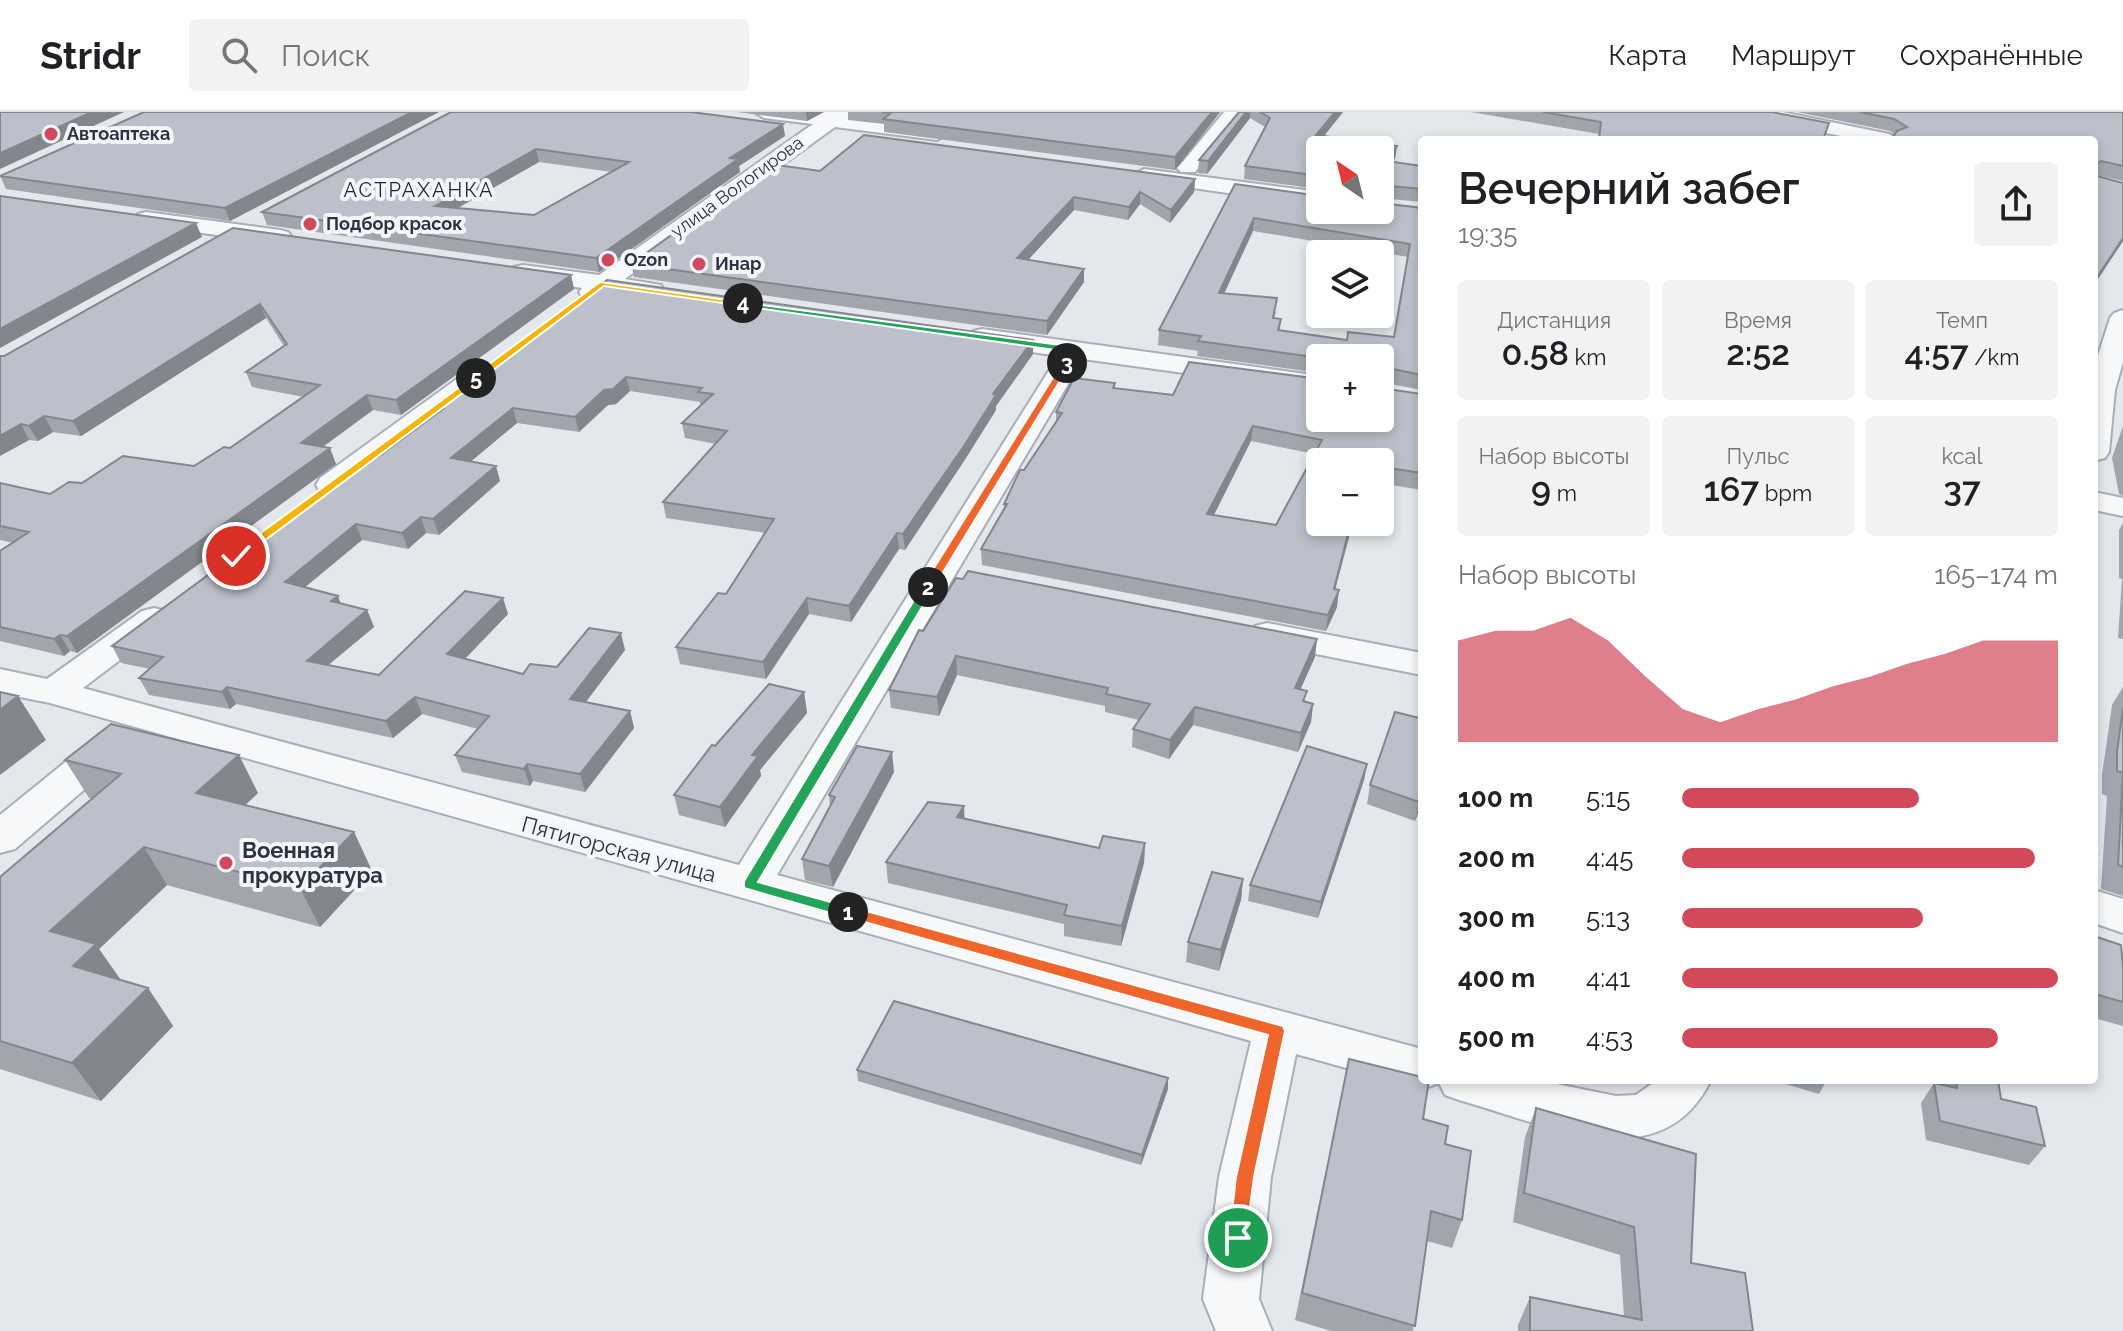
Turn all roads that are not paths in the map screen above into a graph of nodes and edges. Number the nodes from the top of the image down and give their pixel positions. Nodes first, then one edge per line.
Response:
1 (764, 112) edge
2 (1234, 112) edge
3 (1754, 112) edge
4 (1875, 112) edge
5 (742, 121) edge
6 (830, 121) edge
7 (1855, 136) edge
8 (1860, 136) edge
9 (956, 143) edge
10 (1188, 168) junction
11 (1306, 184) edge
12 (1306, 197) edge
13 (273, 210) edge
14 (125, 216) edge
15 (236, 231) junction
16 (307, 241) edge
17 (201, 251) edge
18 (494, 268) edge
19 (603, 284) junction
20 (681, 295) edge
21 (564, 312) edge
22 (2123, 318) edge
23 (965, 334) edge
24 (1075, 350) junction
25 (500, 360) edge
26 (1306, 382) edge
27 (2098, 417) edge
28 (309, 502) edge
29 (2098, 502) edge
30 (2123, 507) edge
31 (181, 597) edge
32 (1235, 628) edge
33 (1418, 663) edge
34 (0, 681) edge
35 (53, 692) junction
36 (144, 718) junction
37 (0, 838) edge
38 (749, 885) junction
39 (2098, 907) edge
40 (2123, 916) edge
41 (1277, 1031) junction
42 (1418, 1068) edge
43 (1478, 1084) edge
44 (1683, 1084) edge
45 (1244, 1331) edge

1 - 6 street
2 - 10 street
3 - 7 street
4 - 8 street
5 - 6 street
6 - 9 street
6 - 19 street, улица Вологирова
10 - 11 street
10 - 12 street
13 - 15 street
14 - 15 street
15 - 16 street
15 - 17 street
18 - 19 street
19 - 20 street
19 - 21 street, улица Вологирова
22 - 27 street
23 - 24 street
24 - 26 street
24 - 38 street
25 - 28 street
29 - 30 street
31 - 35 street
32 - 33 street
34 - 35 street, Пятигорская улица
35 - 36 street, Пятигорская улица
36 - 37 street
36 - 38 street, Пятигорская улица
38 - 41 street, Пятигорская улица
39 - 40 street
41 - 42 street, Пятигорская улица
41 - 45 street
43 - 44 street

